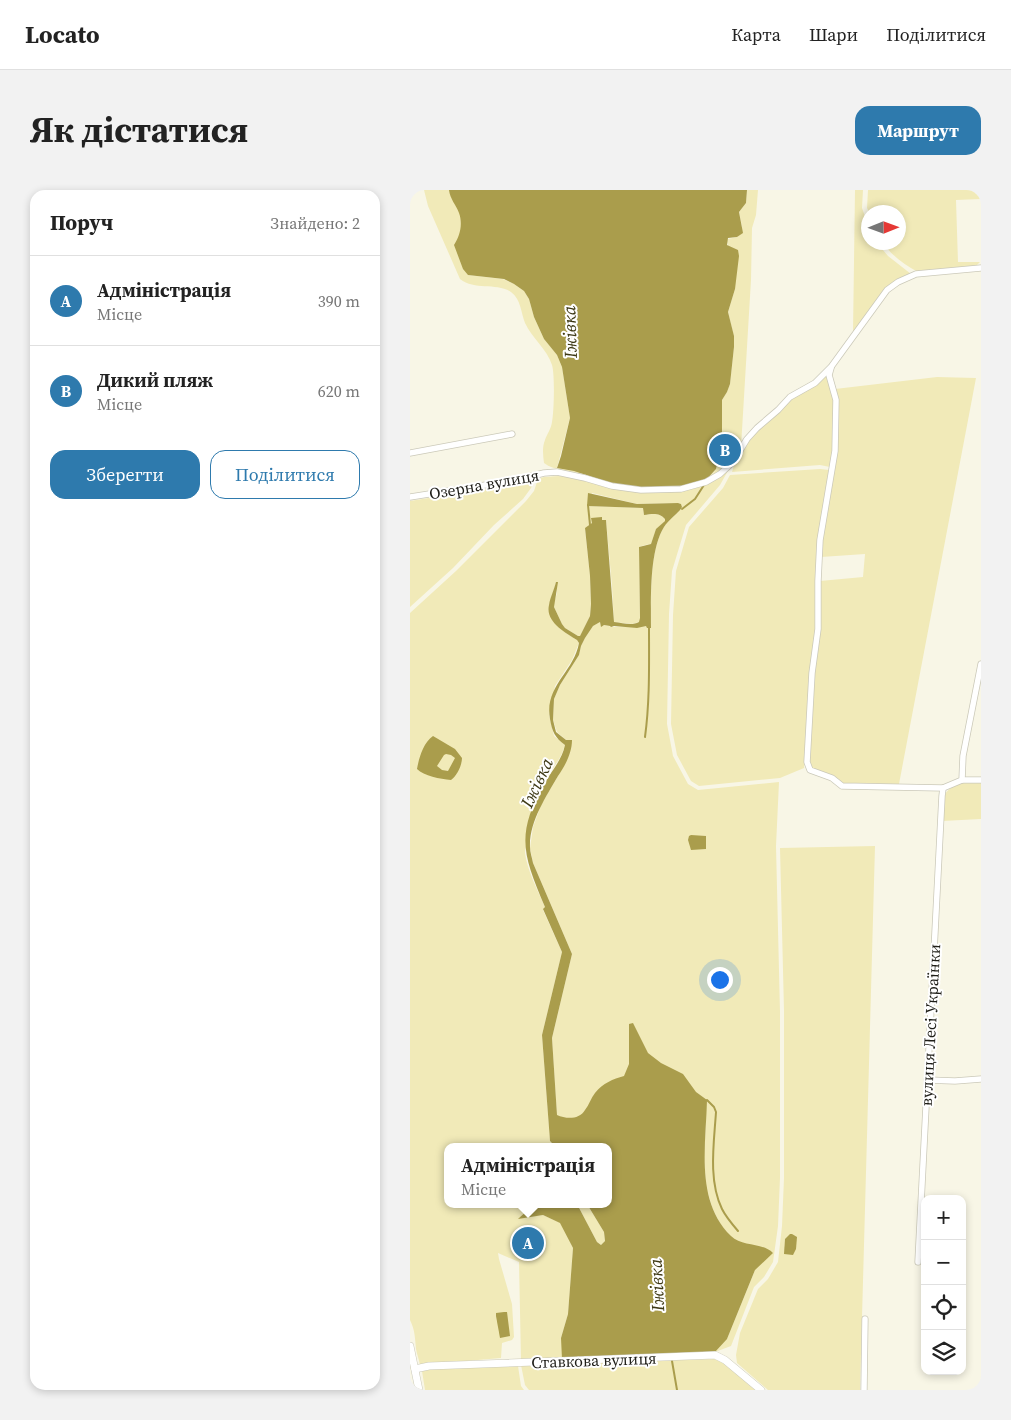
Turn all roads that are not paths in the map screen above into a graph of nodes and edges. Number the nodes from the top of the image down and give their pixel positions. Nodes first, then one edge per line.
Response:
1 (981, 268) edge
2 (831, 367) junction
3 (512, 434) dead end
4 (410, 453) edge
5 (410, 497) edge
6 (981, 664) edge
7 (962, 780) junction
8 (981, 780) edge
9 (943, 788) junction
10 (981, 1079) edge
11 (927, 1080) junction
12 (918, 1262) dead end
13 (865, 1319) dead end
14 (410, 1346) edge
15 (415, 1369) junction
16 (419, 1390) edge
17 (761, 1390) edge
18 (864, 1390) edge

1 - 2 street
2 - 5 street, Озерна вулиця
2 - 9 street
3 - 4 street
6 - 7 street
7 - 8 street
7 - 9 street
9 - 11 street, вулиця Лесі Українки
10 - 11 street
11 - 12 street, вулиця Лесі Українки
13 - 18 street
14 - 15 street
15 - 16 street
15 - 17 street, Ставкова вулиця

